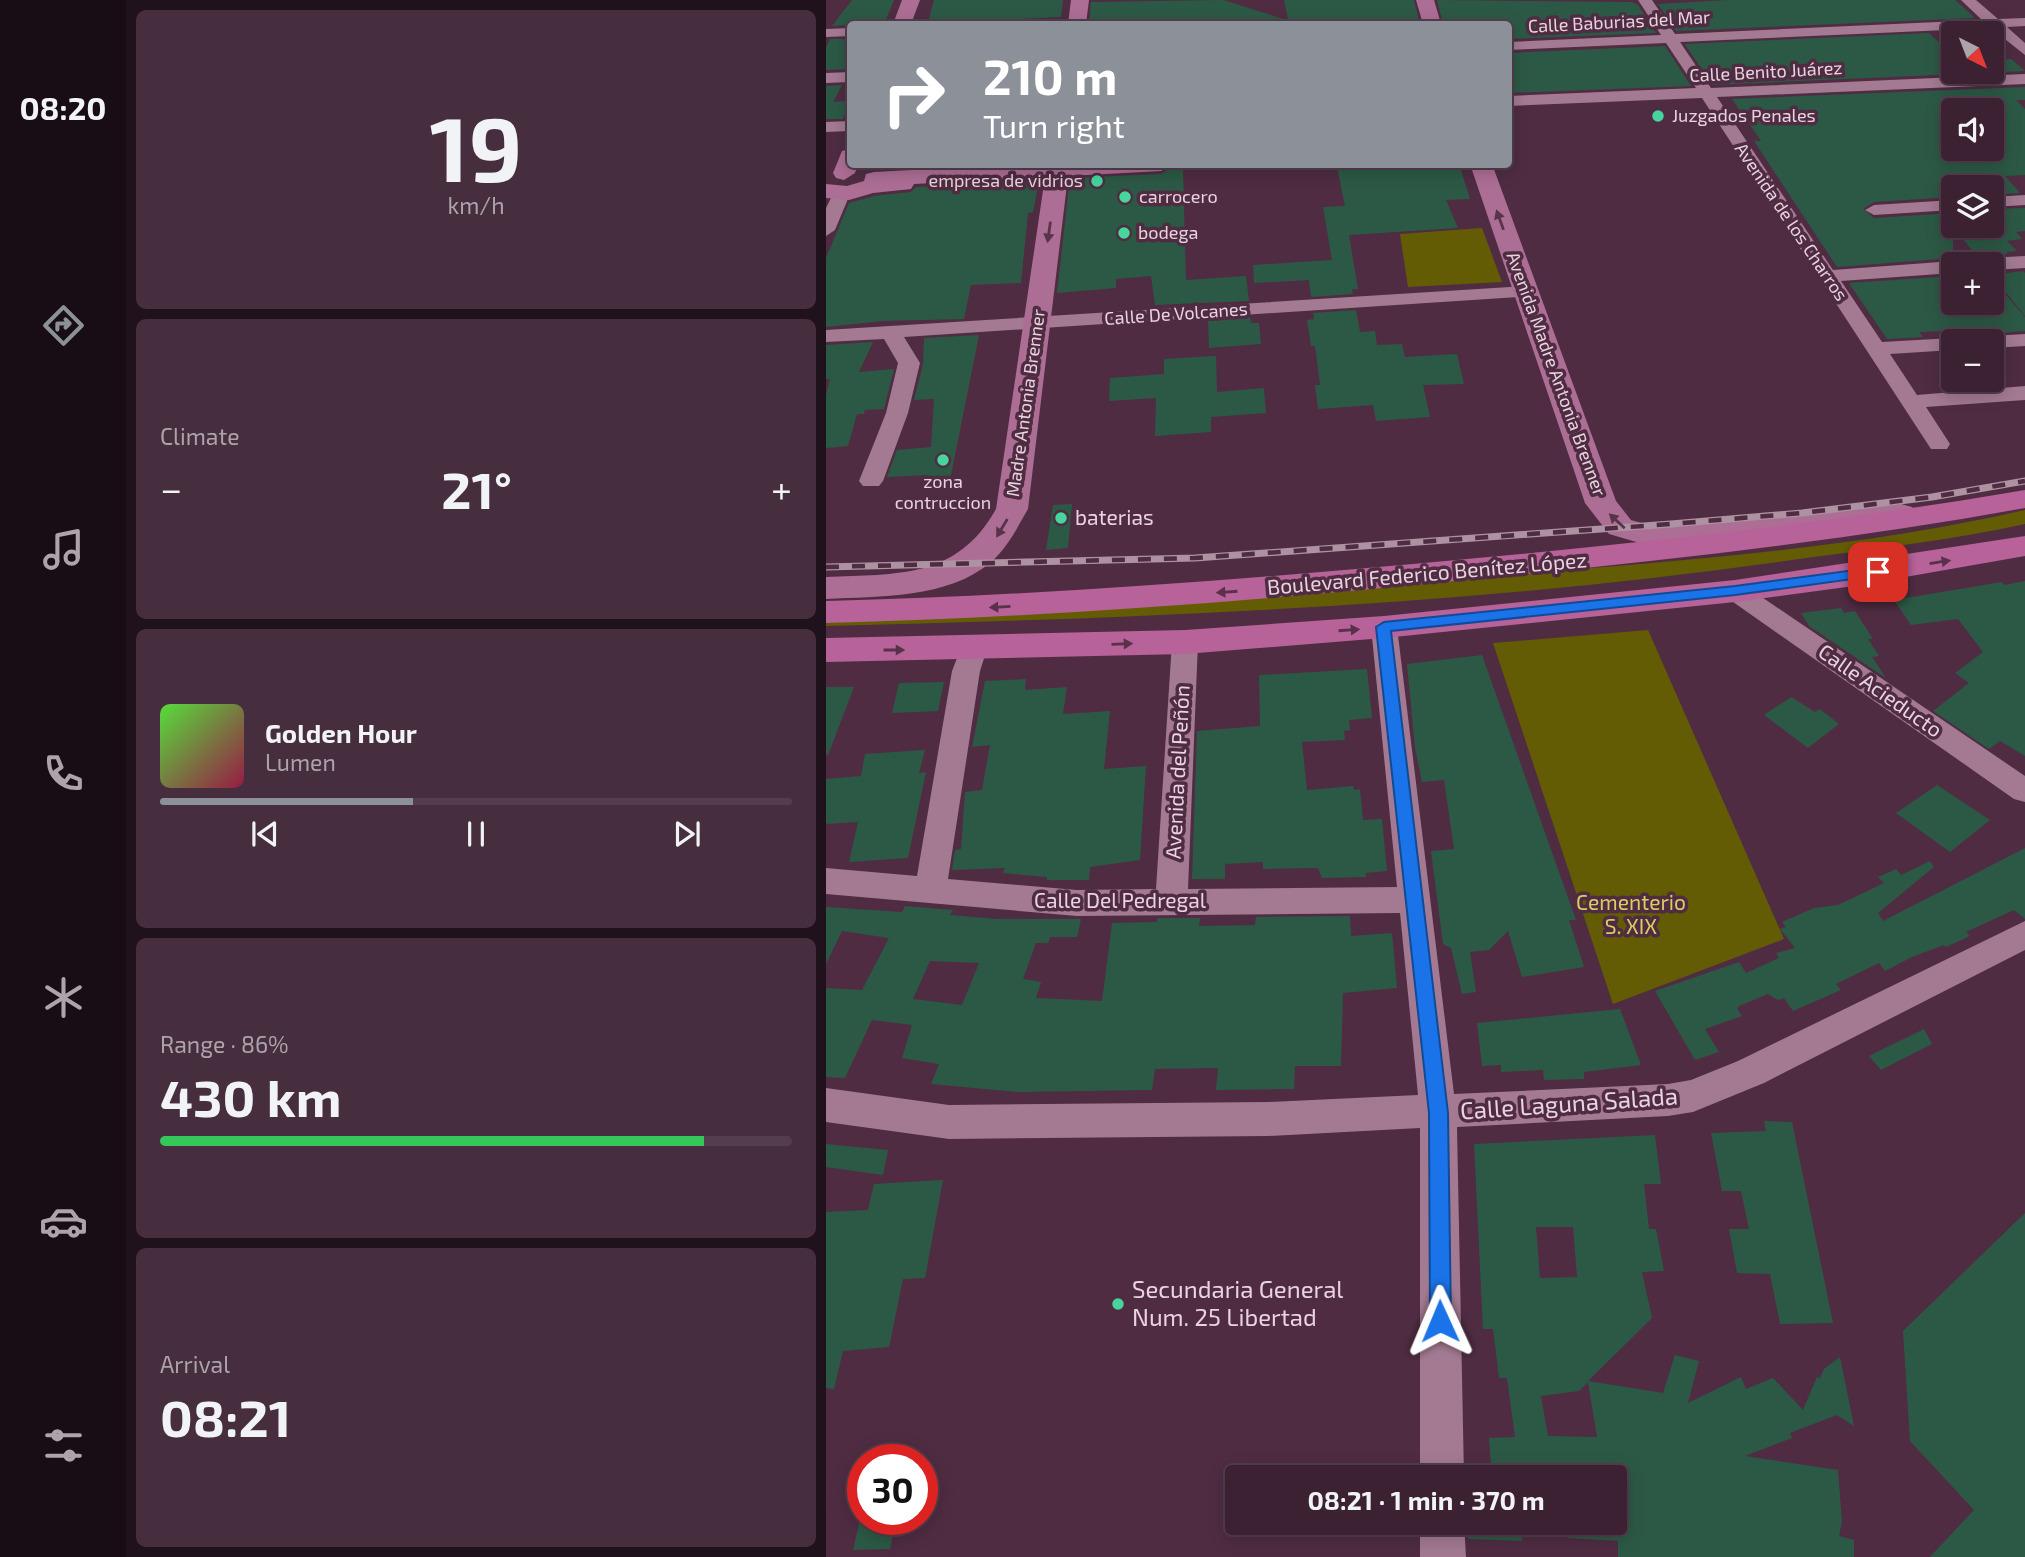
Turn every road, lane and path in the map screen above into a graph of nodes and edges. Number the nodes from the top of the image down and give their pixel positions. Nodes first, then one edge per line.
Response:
1 (911, 0) edge
2 (923, 0) edge
3 (1080, 0) edge
4 (1425, 0) edge
5 (1645, 0) edge
6 (1968, 0) edge
7 (909, 21) edge
8 (911, 21) edge
9 (1077, 21) edge
10 (1431, 21) edge
11 (1992, 21) edge
12 (2025, 22) edge
13 (2004, 23) edge
14 (1941, 26) edge
15 (847, 32) edge
16 (2004, 32) edge
17 (826, 33) edge
18 (1670, 38) junction
19 (1512, 46) edge
20 (2025, 51) edge
21 (847, 77) edge
22 (826, 78) edge
23 (2025, 79) edge
24 (1705, 94) junction
25 (1512, 101) edge
26 (847, 126) edge
27 (826, 127) edge
28 (1082, 168) edge
29 (1482, 168) edge
30 (1062, 169) edge
31 (850, 177) edge
32 (2025, 191) edge
33 (2025, 200) edge
34 (2004, 201) edge
35 (1941, 206) edge
36 (1874, 210) dead end
37 (826, 230) edge
38 (2025, 262) edge
39 (2004, 263) edge
40 (1941, 268) edge
41 (1828, 276) junction
42 (1526, 292) junction
43 (1037, 323) junction
44 (890, 332) junction
45 (826, 336) edge
46 (2025, 340) edge
47 (2004, 341) edge
48 (1941, 345) edge
49 (1875, 349) junction
50 (2025, 393) edge
51 (1911, 402) junction
52 (1939, 444) dead end
53 (871, 481) dead end
54 (2025, 499) edge
55 (1924, 515) junction
56 (2025, 546) edge
57 (826, 588) edge
58 (1735, 591) junction
59 (826, 612) edge
60 (1384, 627) junction
61 (1185, 642) junction
62 (974, 649) junction
63 (826, 650) edge
64 (2025, 791) edge
65 (826, 881) edge
66 (930, 892) junction
67 (1414, 900) junction
68 (1171, 901) junction
69 (2025, 935) edge
70 (826, 1105) edge
71 (1438, 1113) junction
72 (1442, 1465) edge
73 (1442, 1535) edge
74 (1443, 1557) edge

1 - 7 street
2 - 8 street
3 - 9 street
4 - 10 street
5 - 18 street, Avenida de los Charros
6 - 11 street
12 - 13 street, Calle Baburias del Mar
14 - 18 street, Calle Baburias del Mar
15 - 17 street
16 - 20 street
18 - 19 street, Calle Baburias del Mar
18 - 24 street, Avenida de los Charros
21 - 22 street
23 - 24 street, Calle Benito Juárez
24 - 25 street, Calle Benito Juárez
24 - 41 street, Avenida de los Charros
26 - 27 street
28 - 30 street
42 -> 29 street, Avenida Madre Antonia Brenner
30 - 31 street
30 -> 43 street, Madre Antonia Brenner
31 - 37 street
32 - 33 street
33 - 34 street
35 - 36 street
38 - 39 street
40 - 41 street
41 - 49 street, Avenida de los Charros
42 - 43 street, Calle De Volcanes
55 -> 42 street, Avenida Madre Antonia Brenner
43 - 44 street, Calle De Volcanes
43 -> 57 street, Madre Antonia Brenner
44 - 45 street, Calle De Volcanes
44 - 53 street
46 - 47 street
48 - 49 street
49 - 51 street, Avenida de los Charros
50 - 51 street
51 - 52 street, Avenida de los Charros
54 - 55 main road, Boulevard Federico Benítez López
55 -> 59 main road, Boulevard Federico Benítez López
58 -> 56 main road
58 - 60 main road
58 - 64 street, Calle Acieducto
61 -> 60 main road
60 - 67 street
62 -> 61 main road
61 - 68 street, Avenida del Peñón
63 -> 62 main road
62 - 66 street
65 - 66 street, Calle Del Pedregal
66 - 68 street, Calle Del Pedregal
67 - 68 street, Calle Del Pedregal
67 - 71 street
69 - 71 street, Calle Laguna Salada
70 - 71 street, Calle Laguna Salada
71 - 72 street
73 - 74 street

